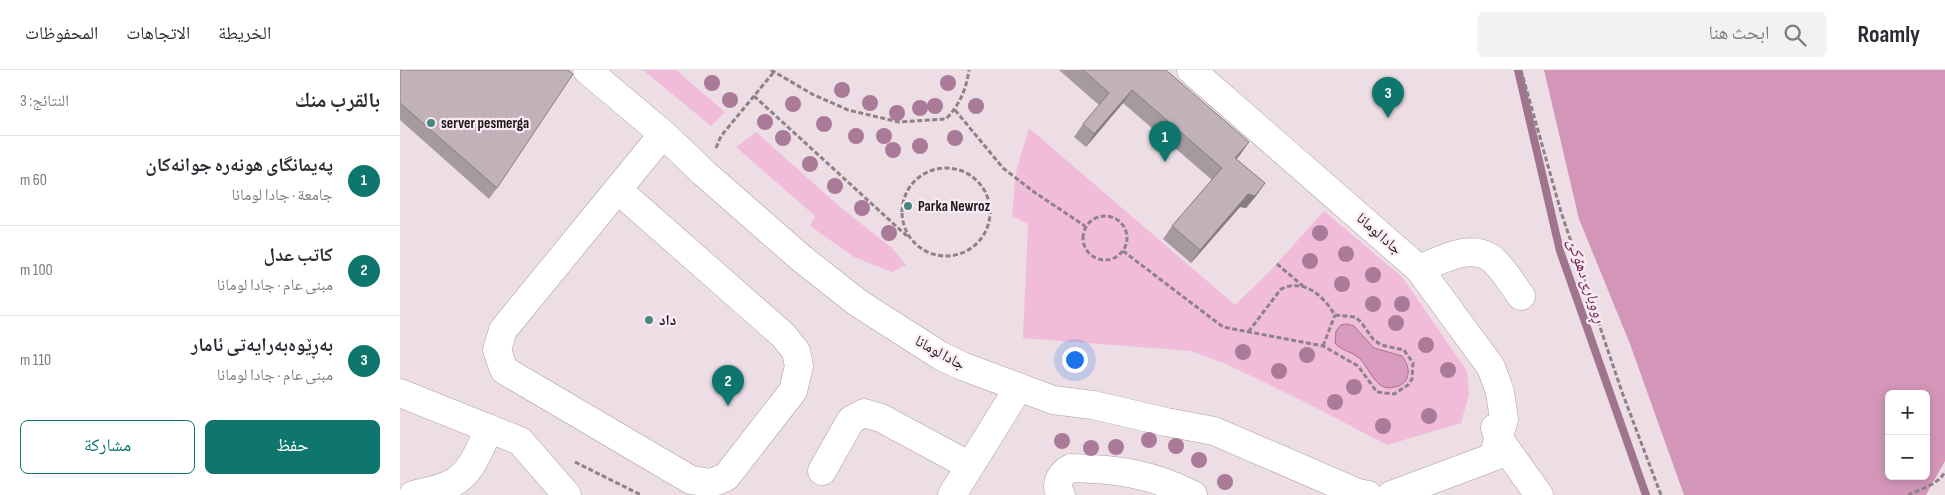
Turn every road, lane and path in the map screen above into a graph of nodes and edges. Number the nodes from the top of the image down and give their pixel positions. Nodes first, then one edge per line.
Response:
1 (587, 70) edge
2 (969, 70) edge
3 (1176, 70) edge
4 (1191, 70) edge
5 (1521, 70) edge
6 (772, 71) edge
7 (754, 96) junction
8 (955, 110) junction
9 (663, 134) junction
10 (722, 136) dead end
11 (618, 190) junction
12 (1086, 226) junction
13 (911, 240) junction
14 (1123, 251) junction
15 (1277, 264) dead end
16 (1419, 269) junction
17 (1303, 286) junction
18 (1521, 296) dead end
19 (1335, 315) junction
20 (1249, 331) junction
21 (1323, 346) junction
22 (1020, 388) junction
23 (400, 394) edge
24 (488, 428) junction
25 (1496, 448) junction
26 (574, 461) dead end
27 (970, 466) junction
28 (822, 471) dead end
29 (1945, 471) edge
30 (1452, 472) junction
31 (413, 495) edge
32 (567, 495) edge
33 (641, 495) edge
34 (952, 495) edge
35 (1061, 495) edge
36 (1193, 495) edge
37 (1368, 495) edge
38 (1391, 495) edge
39 (1428, 495) edge
40 (1515, 495) edge
41 (1539, 495) edge
42 (1661, 495) edge
43 (1908, 495) edge

1 - 9 street, جادا لومانا
2 - 8 path
3 - 25 street, جادا لومانا
4 - 16 street, جادا لومانا
5 - 42 path
6 - 7 path
6 - 8 path
7 - 10 path
7 - 13 path
8 - 12 path
9 - 11 street
9 - 22 street, جادا لومانا
11 - 11 street
12 - 14 path
12 - 14 path
13 - 13 path
14 - 20 path
15 - 17 path
16 - 18 street
16 - 25 street, جادا لومانا
17 - 19 path
17 - 20 path
19 - 21 path
19 - 21 path
20 - 21 path
22 - 27 street
22 - 37 street, جادا لومانا
23 - 24 street
24 - 31 street
24 - 32 street
25 - 30 street
25 - 40 street
25 - 41 street, جادا لومانا
26 - 33 path
27 - 28 street
27 - 34 street
29 - 43 path
30 - 38 street
30 - 39 street
35 - 36 street

